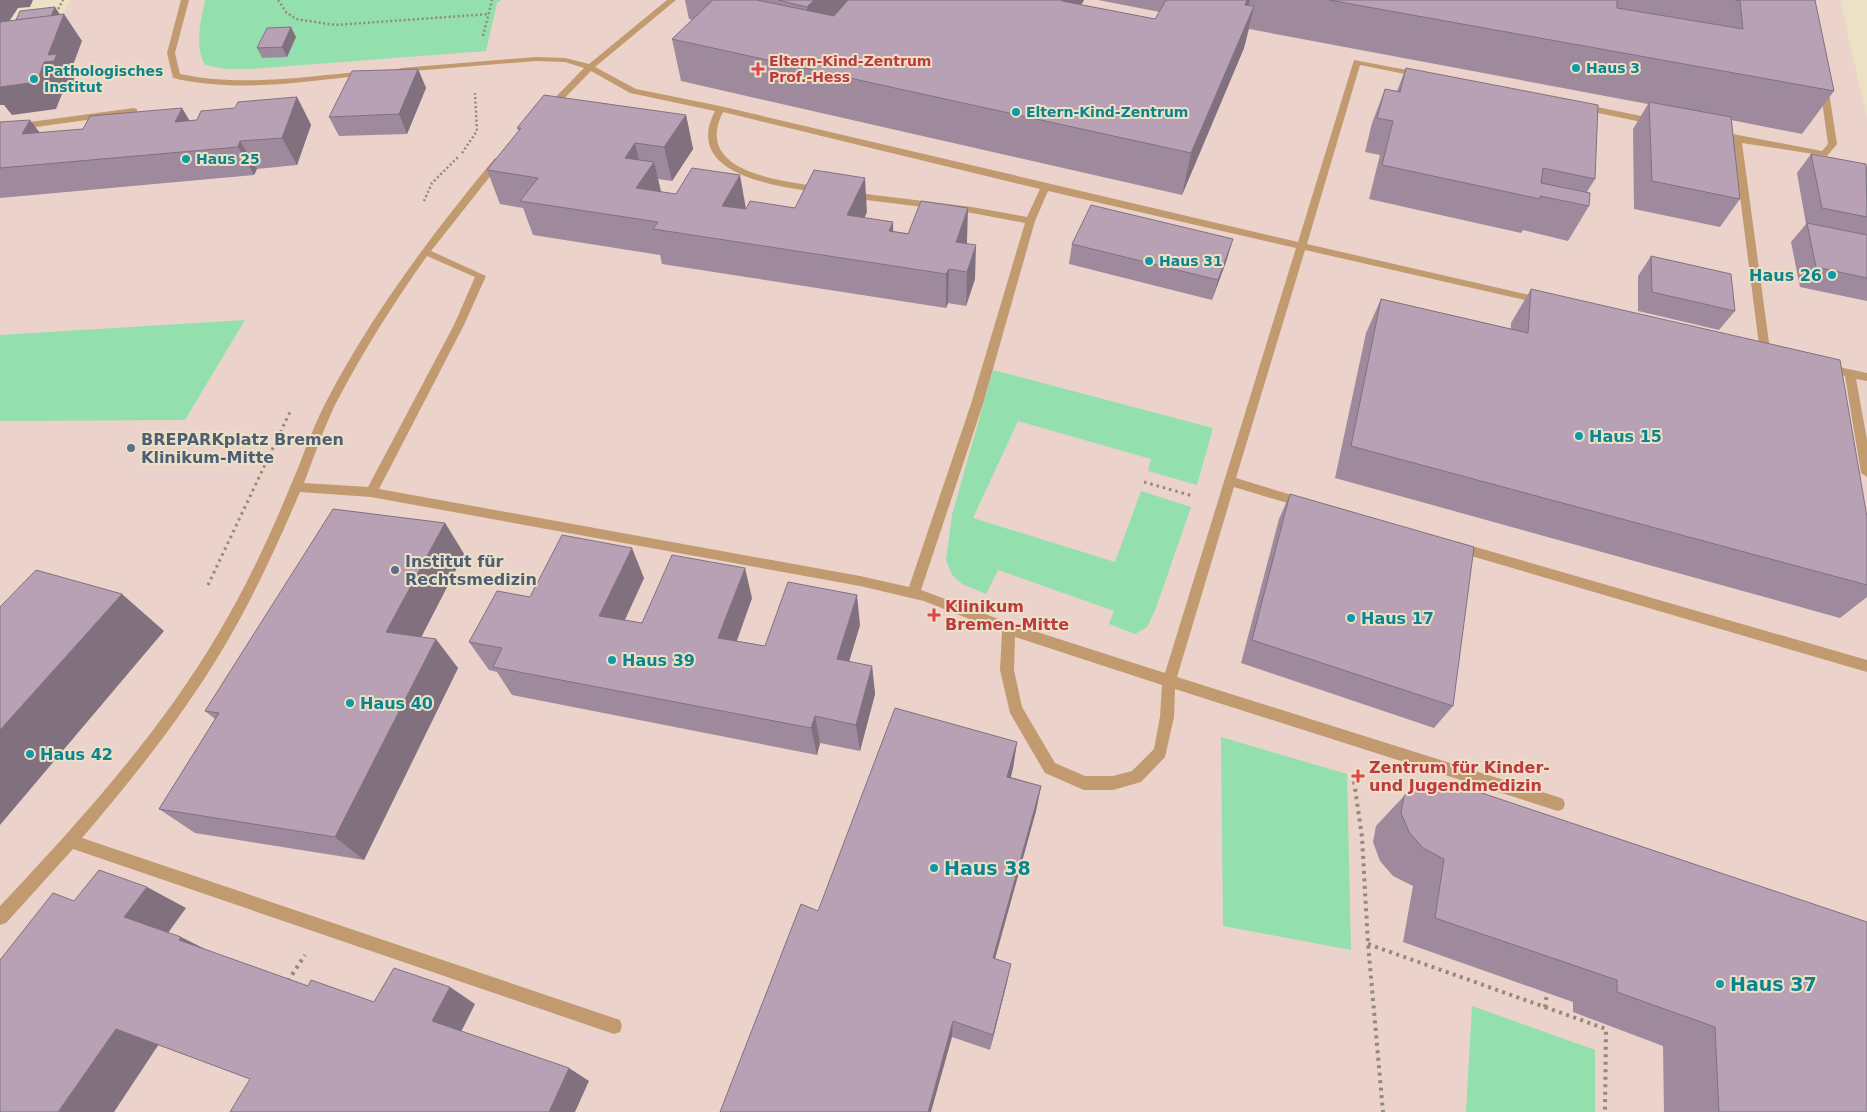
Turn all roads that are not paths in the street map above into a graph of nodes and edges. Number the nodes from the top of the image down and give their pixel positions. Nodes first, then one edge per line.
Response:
1 (185, 0) edge
2 (672, 0) edge
3 (590, 67) junction
4 (396, 71) edge
5 (376, 72) edge
6 (1425, 76) edge
7 (1823, 80) edge
8 (1571, 105) edge
9 (720, 108) junction
10 (134, 111) edge
11 (539, 118) edge
12 (1669, 125) edge
13 (0, 129) edge
14 (1708, 133) edge
15 (1738, 138) junction
16 (507, 150) edge
17 (1045, 187) junction
18 (1030, 221) junction
19 (1302, 245) junction
20 (426, 252) junction
21 (1553, 304) edge
22 (1784, 358) edge
23 (1812, 365) edge
24 (1850, 374) junction
25 (1867, 378) edge
26 (1867, 473) edge
27 (1230, 481) junction
28 (296, 487) junction
29 (372, 492) junction
30 (1316, 506) edge
31 (1449, 544) edge
32 (912, 593) junction
33 (1009, 629) junction
34 (1867, 666) edge
35 (1169, 680) junction
36 (1558, 804) dead end
37 (70, 841) junction
38 (0, 918) edge
39 (614, 1026) dead end

1 - 5 lane
2 - 3 lane
3 - 4 lane
3 - 9 lane
3 - 11 lane
6 - 19 lane
7 - 15 lane
8 - 12 lane
9 - 17 lane
9 - 18 lane
10 - 13 lane
14 - 15 lane
15 - 22 lane
16 - 20 lane
17 - 18 lane
17 - 19 lane
18 - 32 lane
19 - 21 lane
19 - 27 lane
20 - 28 lane
20 - 29 lane
23 - 24 lane
24 - 25 lane
24 - 26 lane
27 - 30 lane
27 - 35 lane
28 - 29 lane
28 - 37 lane
29 - 32 lane
31 - 34 lane
32 - 33 lane
33 - 35 lane
33 - 35 lane
35 - 36 lane
37 - 38 lane
37 - 39 lane

